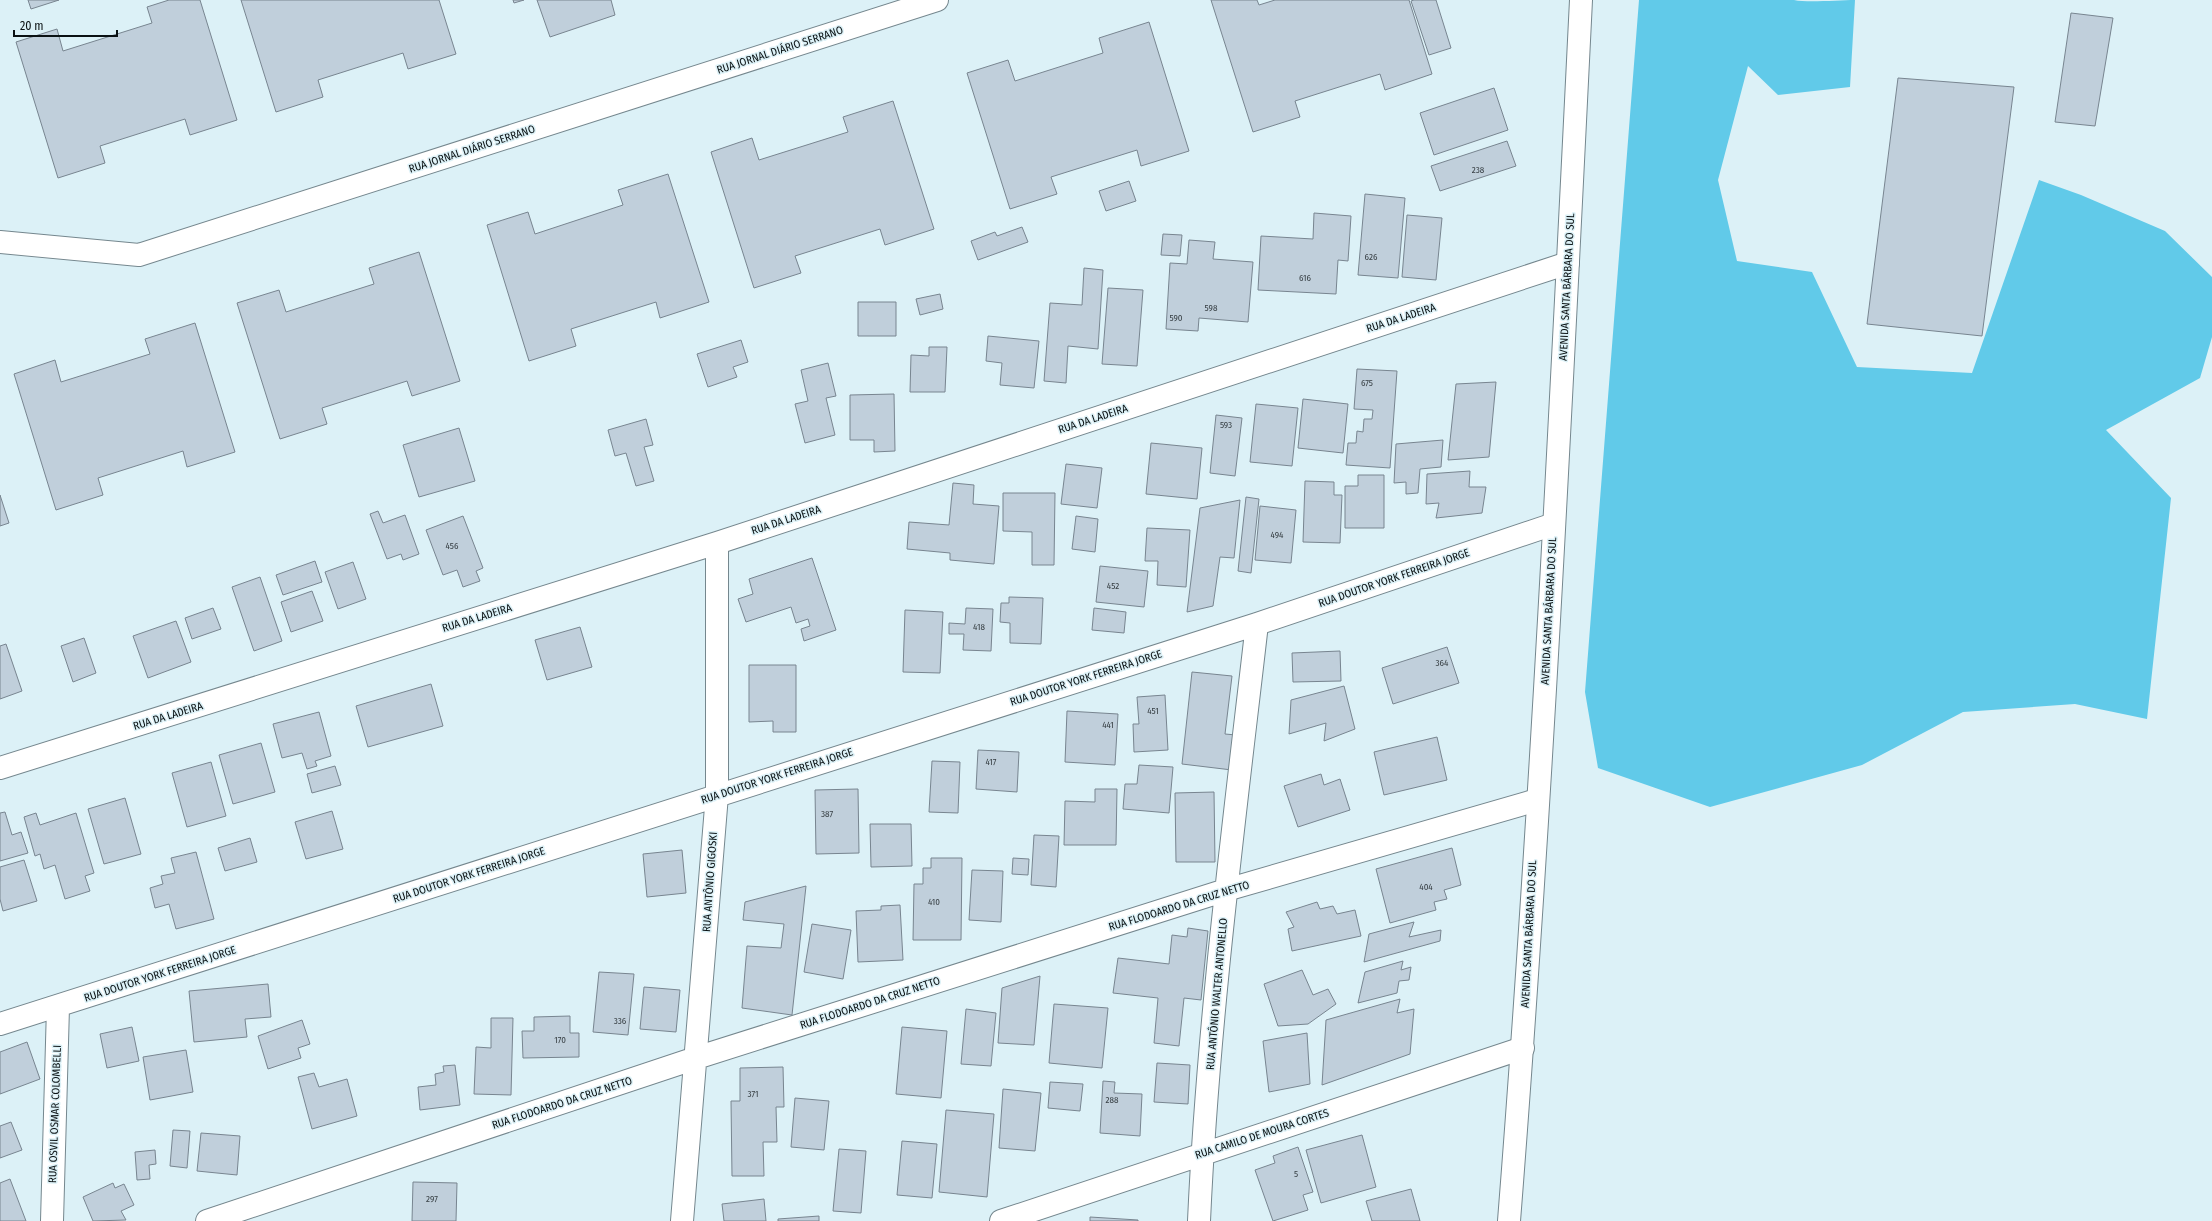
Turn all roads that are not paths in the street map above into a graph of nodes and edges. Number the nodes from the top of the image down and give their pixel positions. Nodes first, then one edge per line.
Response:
1 (937, 0) edge
2 (1581, 0) edge
3 (0, 242) edge
4 (1568, 263) junction
5 (1554, 524) junction
6 (718, 543) junction
7 (1257, 624) junction
8 (0, 768) edge
9 (717, 795) junction
10 (1538, 800) junction
11 (1226, 890) junction
12 (58, 1006) junction
13 (0, 1024) edge
14 (1522, 1048) junction
15 (696, 1058) junction
16 (1202, 1154) junction
17 (52, 1221) edge
18 (207, 1221) edge
19 (682, 1221) edge
20 (1000, 1221) edge
21 (1199, 1221) edge
22 (1509, 1221) edge

1 - 3 street, RUA JORNAL DIÁRIO SERRANO
2 - 4 street, AVENIDA SANTA BÁRBARA DO SUL
4 - 5 street, AVENIDA SANTA BÁRBARA DO SUL
4 - 6 street, RUA DA LADEIRA
5 - 7 street, RUA DOUTOR YORK FERREIRA JORGE
5 - 10 street, AVENIDA SANTA BÁRBARA DO SUL
6 - 8 street, RUA DA LADEIRA
6 - 9 street, RUA ANTÔNIO GIGOSKI
7 - 9 street, RUA DOUTOR YORK FERREIRA JORGE
7 - 11 street, RUA ANTÔNIO WALTER ANTONELLO
9 - 12 street, RUA DOUTOR YORK FERREIRA JORGE
9 - 15 street, RUA ANTÔNIO GIGOSKI
10 - 11 street, RUA FLODOARDO DA CRUZ NETTO
10 - 14 street, AVENIDA SANTA BÁRBARA DO SUL
11 - 15 street, RUA FLODOARDO DA CRUZ NETTO
11 - 16 street, RUA ANTÔNIO WALTER ANTONELLO
12 - 13 street, RUA DOUTOR YORK FERREIRA JORGE
12 - 17 street, RUA OSVIL OSMAR COLOMBELLI
14 - 16 street, RUA CAMILO DE MOURA CORTES
14 - 22 street, AVENIDA SANTA BÁRBARA DO SUL
15 - 18 street, RUA FLODOARDO DA CRUZ NETTO
15 - 19 street, RUA ANTÔNIO GIGOSKI
16 - 20 street, RUA CAMILO DE MOURA CORTES
16 - 21 street, RUA ANTÔNIO WALTER ANTONELLO

